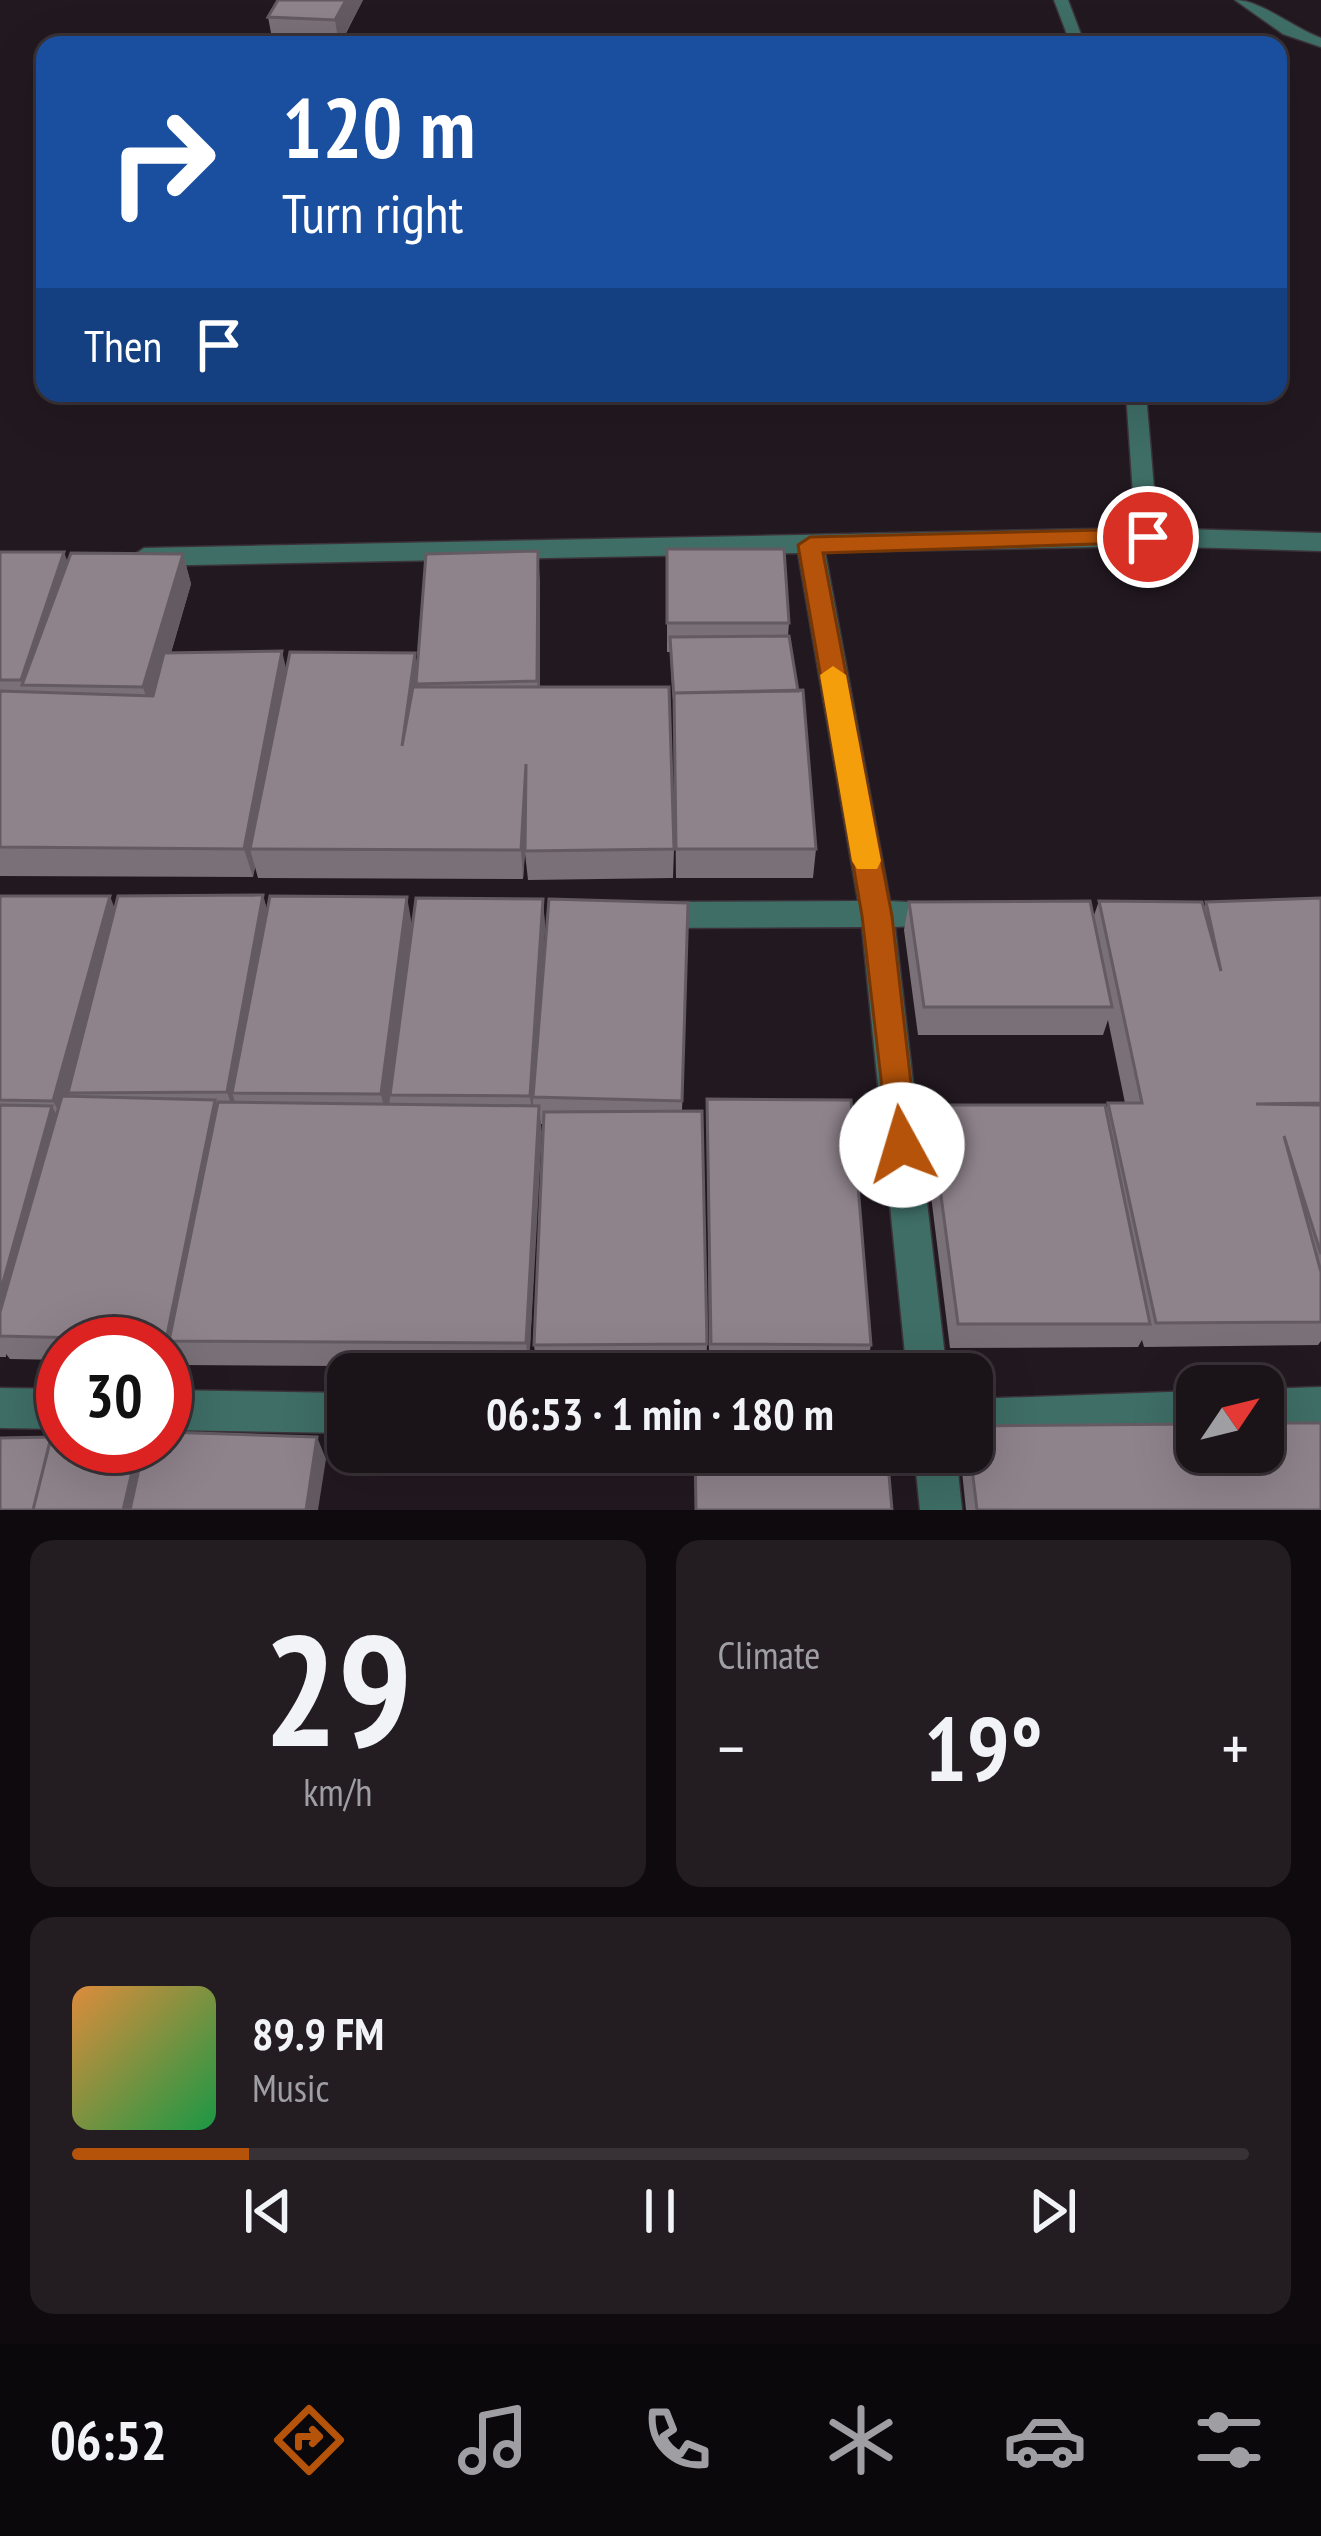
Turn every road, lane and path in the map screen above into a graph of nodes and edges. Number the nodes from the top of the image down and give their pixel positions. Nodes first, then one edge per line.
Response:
1 (1061, 0) edge
2 (1242, 0) edge
3 (1075, 36) edge
4 (1321, 43) edge
5 (1137, 402) edge
6 (1148, 537) junction
7 (1321, 542) edge
8 (810, 545) junction
9 (119, 557) edge
10 (970, 914) edge
11 (616, 915) edge
12 (877, 916) junction
13 (924, 1353) edge
14 (1321, 1407) edge
15 (0, 1408) edge
16 (1284, 1408) edge
17 (36, 1409) edge
18 (192, 1410) edge
19 (1176, 1412) edge
20 (327, 1413) edge
21 (993, 1418) edge
22 (937, 1473) edge
23 (941, 1510) edge

1 - 3 lane
2 - 4 lane
5 - 6 lane
6 - 7 street
6 - 8 street
8 - 9 street
8 - 12 street
10 - 12 street
11 - 12 street
12 - 13 street
14 - 16 street
15 - 17 street
18 - 20 street
19 - 21 street
22 - 23 street

